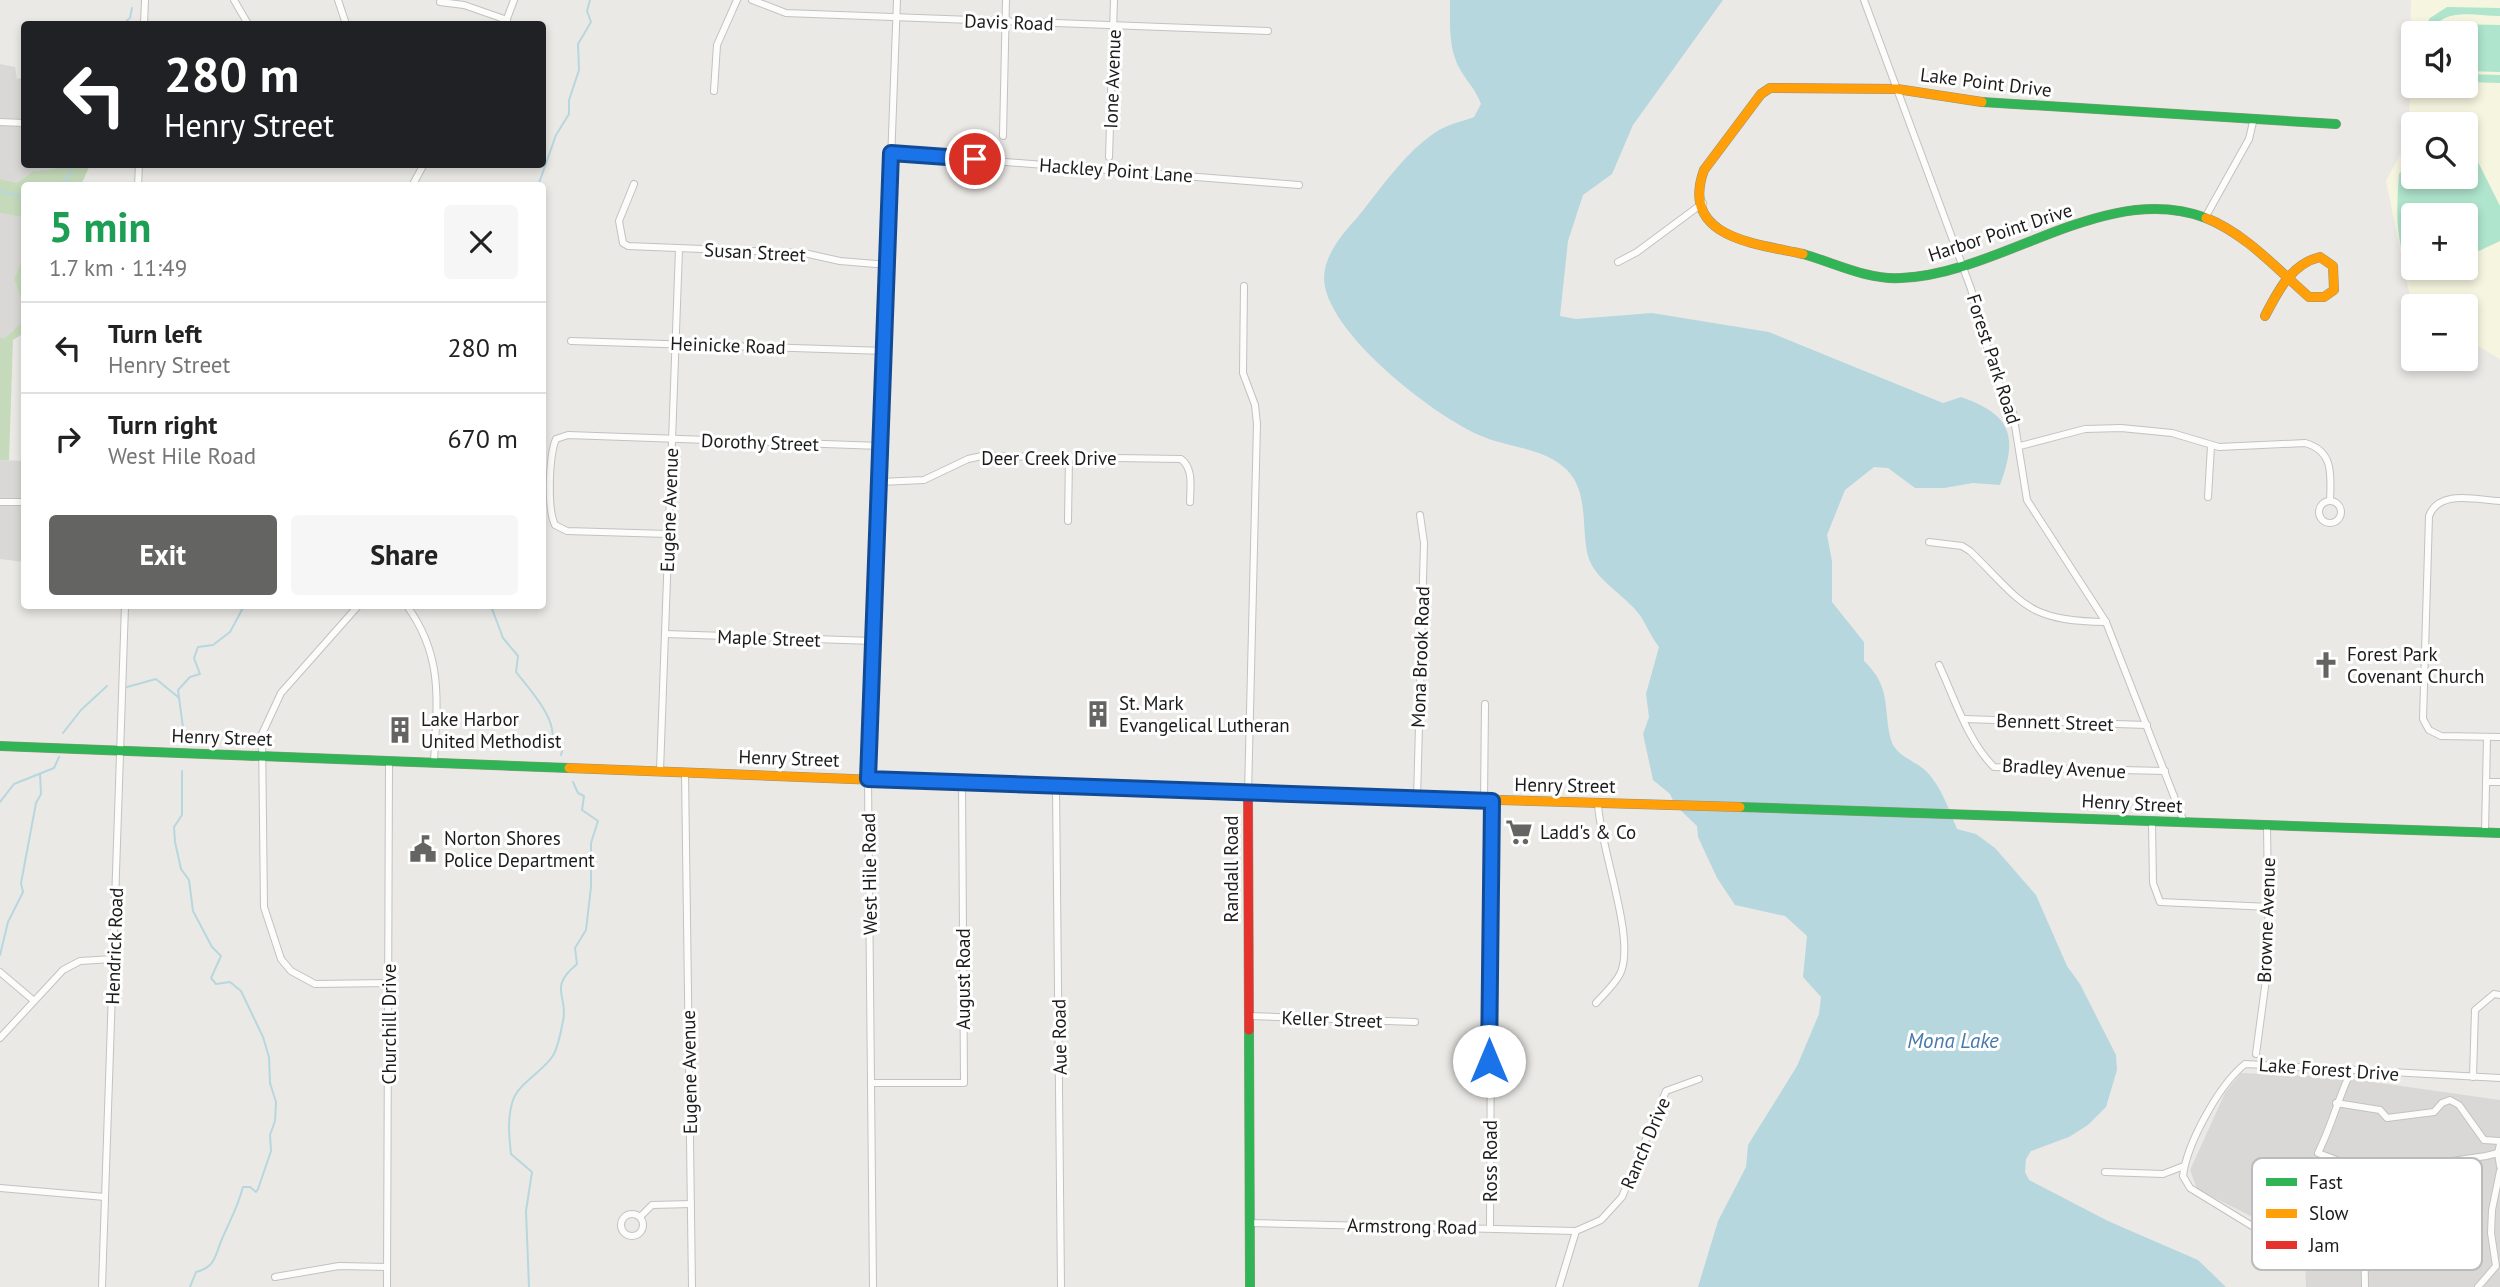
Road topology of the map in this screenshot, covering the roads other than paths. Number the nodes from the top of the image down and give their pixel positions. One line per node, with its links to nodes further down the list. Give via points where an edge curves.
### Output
1 (145, 0): 13 (street)
2 (234, 0): 14 (street)
3 (338, 0): 15 (street)
4 (514, 0): 17 (street)
5 (737, 0): 22 (street, via 717,45)
6 (752, 0): 12 (street, Davis Road, via 778,13)
7 (897, 0): 12 (street, West Hile Road)
8 (1006, 0): 18 (street)
9 (1114, 0): 19 (street, Ione Avenue)
10 (1864, 0): 21 (street, Forest Park Road)
11 (440, 2): 16 (street, via 464,5)
12 (897, 19): 18 (street, Davis Road); 28 (street, West Hile Road)
13 (144, 21)
14 (246, 21)
15 (345, 21)
16 (504, 21)
17 (506, 21)
18 (1005, 22): 19 (street, Davis Road); 27 (street)
19 (1114, 26): 20 (street, Davis Road); 29 (street, Ione Avenue)
20 (1268, 31)
21 (1897, 89): 23 (street, Lake Point Drive, via 2008,106); 32 (street, Lake Point Drive, via 1770,88 1704,170); 37 (street, Forest Park Road)
22 (714, 92)
23 (2254, 117): 26 (street, Lake Point Drive); 33 (street, via 2249,139)
24 (0, 122): 25 (street)
25 (21, 123)
26 (2336, 124)
27 (1003, 136)
28 (891, 153): 31 (street, Hackley Point Lane); 36 (street, West Hile Road)
29 (1109, 158)
30 (634, 184): 34 (street, Susan Street, via 619,221 622,243)
31 (1299, 185)
32 (1703, 203): 35 (street); 37 (street, Harbor Point Drive, via 1710,222 1732,239 1816,258 1878,279 1912,278)
33 (2206, 216): 37 (street, Harbor Point Drive, via 2143,208 2035,237); 38 (street)
34 (679, 249): 36 (street, Susan Street, via 804,253); 42 (street, Eugene Avenue)
35 (1618, 262)
36 (888, 265): 43 (street, West Hile Road)
37 (1963, 266): 46 (street, Forest Park Road)
38 (2289, 278): 38 (street, via 2309,297 2324,297 2334,290 2337,273 2327,260 2311,258); 40 (street)
39 (1244, 286): 85 (street, Randall Road, via 1242,373 1257,424)
40 (2265, 316)
41 (571, 341): 42 (street, Heinicke Road)
42 (675, 344): 43 (street, Heinicke Road); 44 (street, Eugene Avenue)
43 (886, 351): 45 (street, West Hile Road)
44 (671, 439): 45 (street, Dorothy Street); 58 (street, Eugene Avenue); 58 (street, Dorothy Street, via 568,435 556,439 551,462 555,525 567,531)
45 (881, 446): 49 (street, West Hile Road)
46 (2020, 446): 47 (street, via 2085,429 2121,428 2172,433); 63 (street, Forest Park Road, via 2027,500)
47 (2211, 446): 50 (street); 51 (street, via 2292,443 2317,447 2330,466)
48 (1069, 457): 49 (street, Deer Creek Drive, via 982,456 924,480); 55 (street, Deer Creek Drive, via 1181,459 1190,472); 57 (street)
49 (880, 482): 65 (street, West Hile Road)
50 (2208, 497)
51 (2330, 501)
52 (2500, 501): 71 (street, via 2442,499 2433,505 2429,516 2423,719 2429,730 2441,736)
53 (0, 502): 54 (street)
54 (21, 502)
55 (1190, 502)
56 (1420, 515): 86 (street, Mona Brook Road, via 1424,543)
57 (1068, 522)
58 (668, 534): 64 (street, Eugene Avenue)
59 (1928, 542): 63 (street, via 1970,551 2017,600 2041,615 2070,622)
60 (125, 609): 73 (street, Hendrick Road)
61 (355, 609): 74 (street, via 281,692 266,721)
62 (409, 609): 76 (street, via 425,634 437,674)
63 (2106, 622): 69 (street, Forest Park Road)
64 (665, 634): 65 (street, Maple Street); 77 (street, Eugene Avenue)
65 (873, 641): 80 (street, West Hile Road)
66 (1939, 665): 68 (street, Bradley Avenue)
67 (1485, 704): 87 (street, Ross Road)
68 (1964, 719): 69 (street, Bennett Street); 78 (street, Bradley Avenue, via 1994,767)
69 (2147, 725): 78 (street, Forest Park Road)
70 (2500, 737): 71 (street)
71 (2487, 738): 81 (street)
72 (0, 747): 73 (street, Henry Street)
73 (120, 751): 74 (street, Henry Street); 95 (street, Hendrick Road)
74 (262, 756): 75 (street, Henry Street); 97 (street, via 264,907 281,959 291,971 315,984)
75 (389, 761): 76 (street, Henry Street); 97 (street, Churchill Drive)
76 (434, 762): 77 (street, Henry Street)
77 (660, 771): 79 (street, Henry Street)
78 (2165, 771): 90 (street, Forest Park Road)
79 (685, 772): 80 (street, Henry Street); 121 (street, Eugene Avenue)
80 (868, 779): 83 (street, Henry Street); 109 (street, West Hile Road)
81 (2486, 782): 82 (street); 92 (street)
82 (2500, 782)
83 (962, 783): 84 (street, Henry Street); 109 (street, August Road, via 964,1083)
84 (1056, 788): 85 (street, Henry Street); 133 (street, Aue Road)
85 (1248, 794): 86 (street, Henry Street); 101 (street, Randall Road)
86 (1417, 799): 87 (street, Henry Street)
87 (1488, 801): 88 (street, Henry Street); 125 (street, Ross Road)
88 (1598, 803): 89 (street, Henry Street); 100 (street, via 1600,833 1619,906 1624,957 1620,975)
89 (2152, 822): 90 (street, Henry Street); 94 (street, via 2152,883 2160,902)
90 (2184, 823): 91 (street, Henry Street)
91 (2267, 827): 92 (street, Henry Street); 94 (street, Browne Avenue)
92 (2485, 832): 93 (street, Henry Street)
93 (2500, 833)
94 (2270, 907): 104 (street, Browne Avenue, via 2269,957)
95 (113, 959): 99 (street, via 79,961); 120 (street, Hendrick Road)
96 (0, 972): 99 (street)
97 (389, 983): 127 (street, Churchill Drive)
98 (2500, 995): 106 (street, via 2494,994 2475,1010)
99 (33, 1000): 103 (street)
100 (1596, 1003)
101 (1249, 1016): 102 (street, Keller Street); 123 (street, Randall Road)
102 (1415, 1022)
103 (0, 1038)
104 (2256, 1054)
105 (2353, 1069): 106 (street, Lake Forest Drive); 110 (street); 115 (street, Lake Forest Drive, via 2245,1064 2215,1101)
106 (2473, 1077): 107 (street, Lake Forest Drive)
107 (2500, 1078)
108 (1699, 1079): 126 (street, Ranch Drive, via 1666,1091 1622,1197 1601,1220)
109 (871, 1083): 132 (street, West Hile Road)
110 (2336, 1103): 111 (street, via 2380,1110 2387,1118 2434,1112 2450,1100 2459,1105 2484,1140); 113 (street, via 2336,1115 2318,1153)
111 (2500, 1143): 112 (street)
112 (2498, 1153): 114 (street); 116 (street)
113 (2331, 1158)
114 (2466, 1158)
115 (2184, 1166): 118 (street, via 2163,1174); 124 (street, Lake Forest Drive, via 2183,1176 2190,1188)
116 (2500, 1166)
117 (2500, 1171): 136 (street, via 2491,1221 2496,1266)
118 (2105, 1172)
119 (0, 1188): 120 (street)
120 (105, 1197): 129 (street, Hendrick Road)
121 (691, 1204): 122 (street, via 652,1205); 131 (street, Eugene Avenue)
122 (640, 1217)
123 (1249, 1223): 125 (street, Armstrong Road); 134 (street, Randall Road)
124 (2252, 1226)
125 (1490, 1228): 126 (street, Armstrong Road)
126 (1576, 1231): 135 (street)
127 (387, 1267): 128 (street, via 339,1266); 130 (street, Churchill Drive)
128 (275, 1277)
129 (102, 1287)
130 (387, 1287)
131 (692, 1287)
132 (873, 1287)
133 (1061, 1287)
134 (1250, 1287)
135 (1559, 1287)
136 (2478, 1287)

